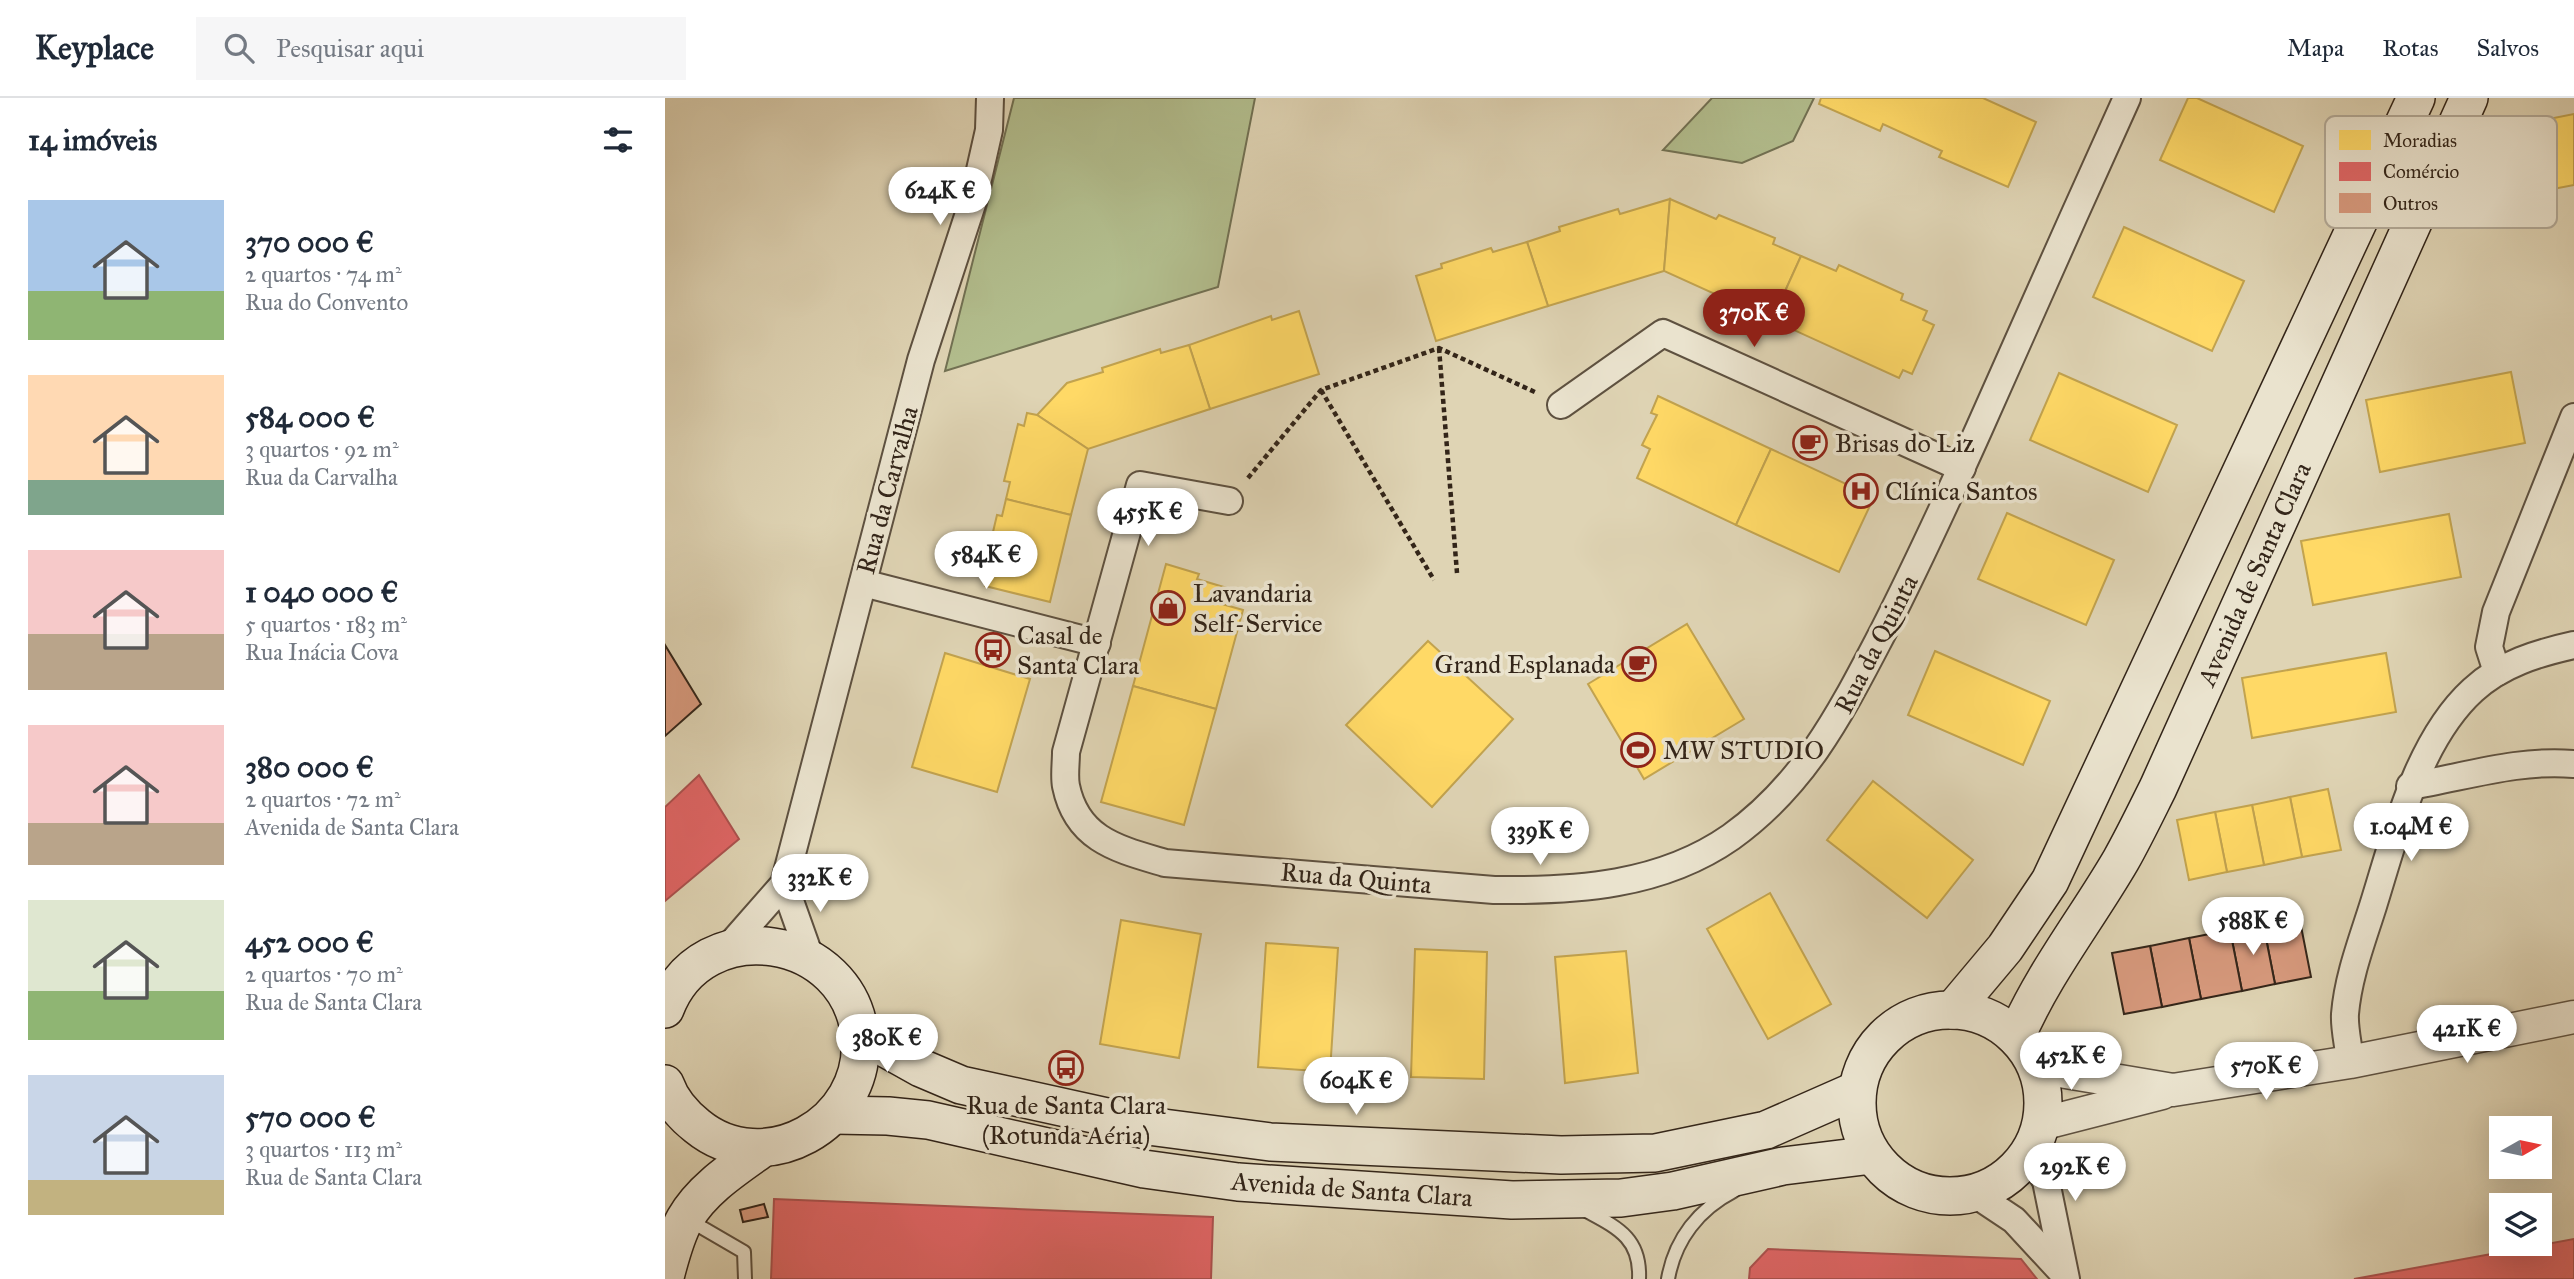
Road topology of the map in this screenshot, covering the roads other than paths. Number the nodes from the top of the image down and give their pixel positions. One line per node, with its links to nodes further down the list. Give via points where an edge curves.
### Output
1 (990, 98): 13 (street, Rua da Carvalha, via 989,130 974,201 921,360)
2 (2127, 98): 11 (street, Rua da Quinta)
3 (2416, 98): 5 (main road, Avenida de Santa Clara)
4 (2469, 98): 6 (main road, Avenida de Santa Clara)
5 (2408, 116)
6 (2461, 116)
7 (2355, 228): 24 (main road, Avenida de Santa Clara, via 2050,881 2005,948)
8 (2410, 228): 27 (main road, Avenida de Santa Clara, via 2158,788 2121,860 2027,1011)
9 (1561, 405): 11 (street, via 1663,333)
10 (2574, 417): 16 (street, via 2496,612 2489,647)
11 (1962, 468): 14 (street, Rua da Quinta, via 1837,720 1808,762 1770,805 1730,838 1685,862 1597,887 1494,890 1165,863 1095,837 1076,815 1066,785 1066,752)
12 (1229, 500): 14 (street, Rua da Quinta, via 1140,485)
13 (863, 583): 14 (street); 19 (street, Rua da Carvalha)
14 (1097, 643)
15 (2574, 645): 16 (street)
16 (2497, 672): 18 (street, via 2472,690 2447,720)
17 (2574, 764): 18 (street, via 2521,764)
18 (2410, 786): 28 (street, via 2351,976 2345,1016)
19 (784, 884): 20 (street, Rua da Carvalha); 22 (street)
20 (714, 956): 21 (main road); 22 (main road, via 760,944 793,950); 23 (main road, via 683,978)
21 (665, 958)
22 (811, 960): 26 (main road, via 839,984)
23 (665, 1009)
24 (1953, 1010): 27 (main road, via 1976,1013 1997,1023); 29 (main road, via 1926,1013 1901,1024 1880,1041 1865,1063)
25 (2574, 1017): 28 (street)
26 (858, 1028): 29 (main road, Avenida de Santa Clara, via 921,1068 961,1085 1148,1126 1270,1142 1562,1155 1654,1153 1766,1130); 32 (main road, via 859,1066 850,1093)
27 (2026, 1052): 30 (street); 33 (main road, via 2043,1095)
28 (2350, 1062): 30 (street)
29 (1857, 1090): 35 (main road, via 1862,1135)
30 (2173, 1090): 33 (street)
31 (666, 1092): 34 (main road, via 707,1134 734,1145)
32 (834, 1115): 34 (main road, via 813,1133); 38 (main road, Avenida de Santa Clara, via 928,1120 1144,1169 1238,1182)
33 (2035, 1139): 37 (main road, via 2014,1171); 41 (street)
34 (763, 1149): 39 (main road, via 706,1192)
35 (1872, 1155): 36 (main road, Avenida de Santa Clara); 37 (main road, via 1892,1177 1917,1191 1946,1197)
36 (1783, 1166): 38 (main road, Avenida de Santa Clara, via 1673,1191); 44 (lane, via 1728,1194 1690,1224)
37 (1975, 1194): 41 (street, via 2014,1220)
38 (1568, 1201): 43 (lane, via 1627,1237 1636,1250)
39 (685, 1218): 40 (main road); 42 (lane, via 744,1252)
40 (665, 1277)
41 (2066, 1277)
42 (745, 1279)
43 (1639, 1279)
44 (1668, 1279)

